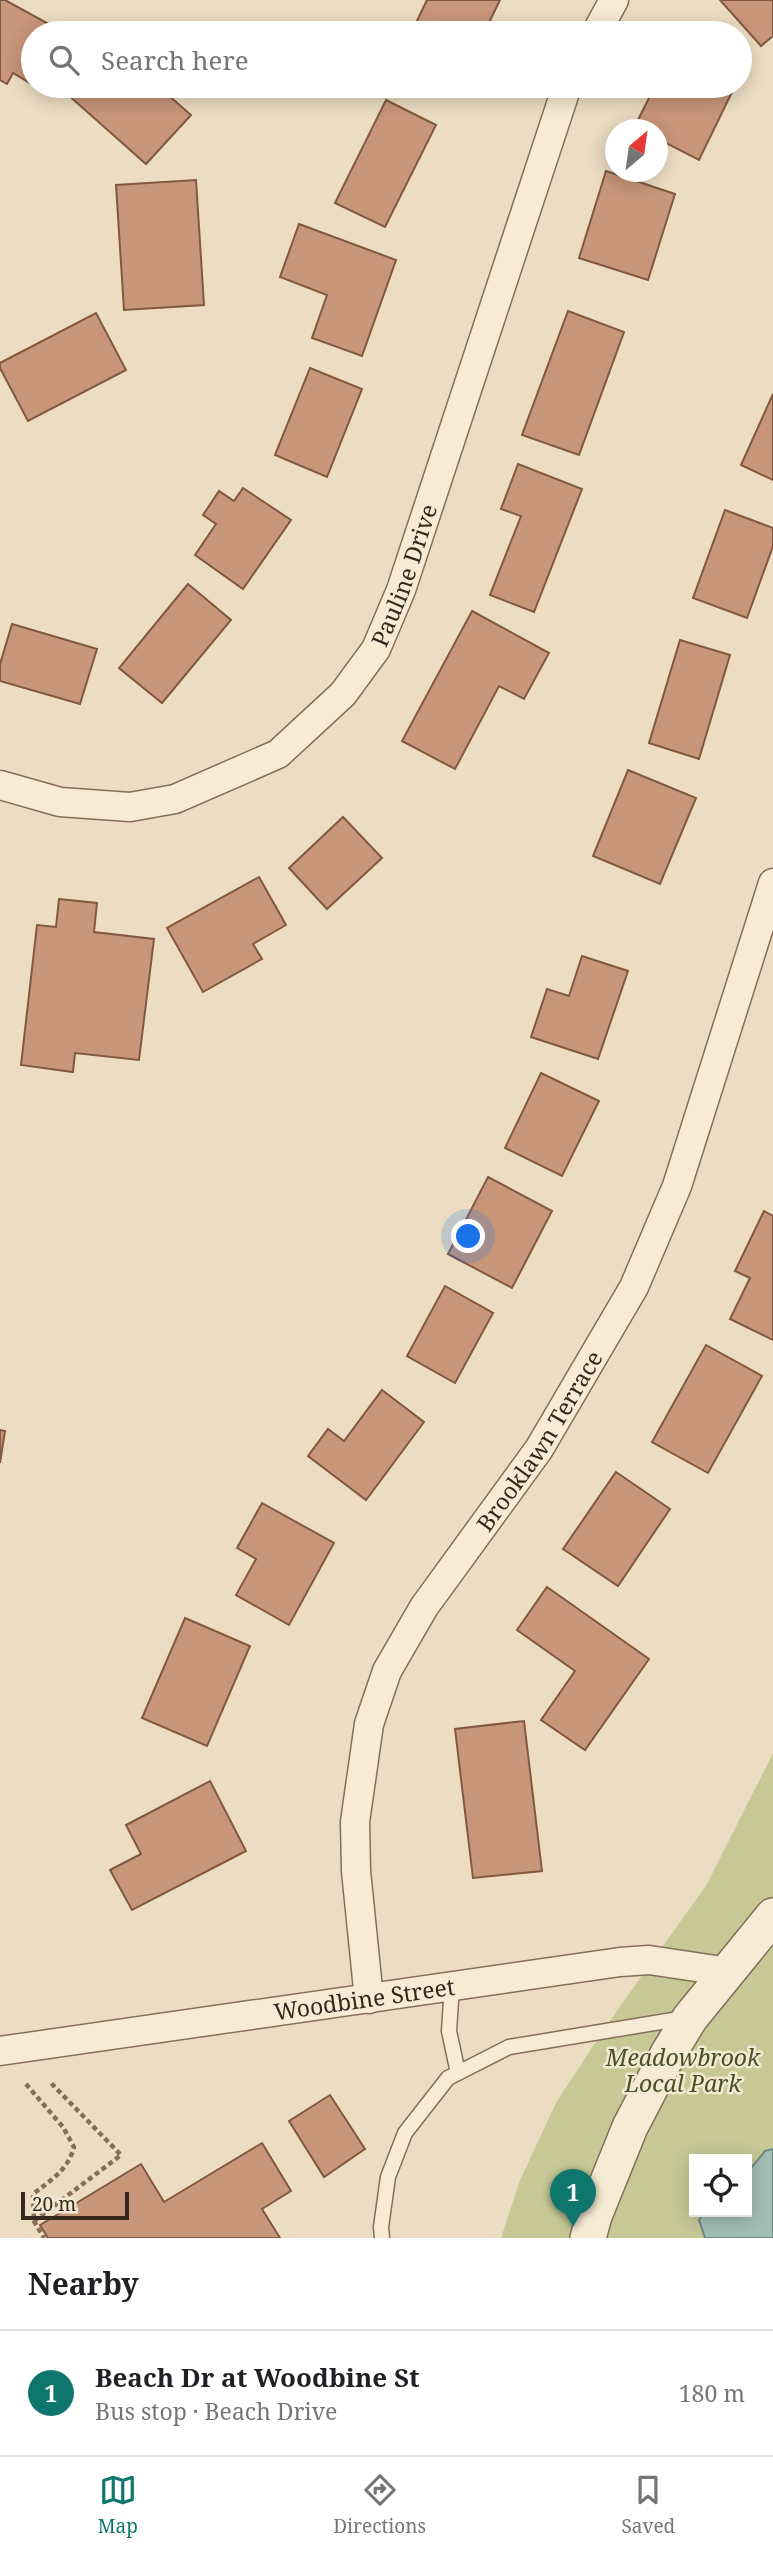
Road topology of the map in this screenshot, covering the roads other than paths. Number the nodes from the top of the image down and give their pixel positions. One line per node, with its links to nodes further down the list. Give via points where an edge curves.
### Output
1 (614, 0): 2 (street)
2 (603, 21)
3 (563, 98): 4 (street, Pauline Drive, via 401,590 376,649 344,694 278,754 175,799 130,807 60,802)
4 (0, 785)
5 (773, 883): 9 (street, Brooklawn Terrace, via 677,1186 634,1287 540,1449 424,1607 387,1671 369,1724 355,1822)
6 (773, 1916): 7 (street)
7 (729, 1972): 8 (street, Woodbine Street, via 649,1960); 10 (street)
8 (452, 1986): 9 (street, Woodbine Street); 12 (lane, via 449,2031)
9 (369, 1999): 11 (street, Woodbine Street)
10 (690, 2018): 12 (lane, via 509,2047); 14 (street, via 630,2127)
11 (0, 2051)
12 (458, 2073): 13 (lane, via 448,2078 405,2133 388,2177)
13 (383, 2238)
14 (588, 2238)

